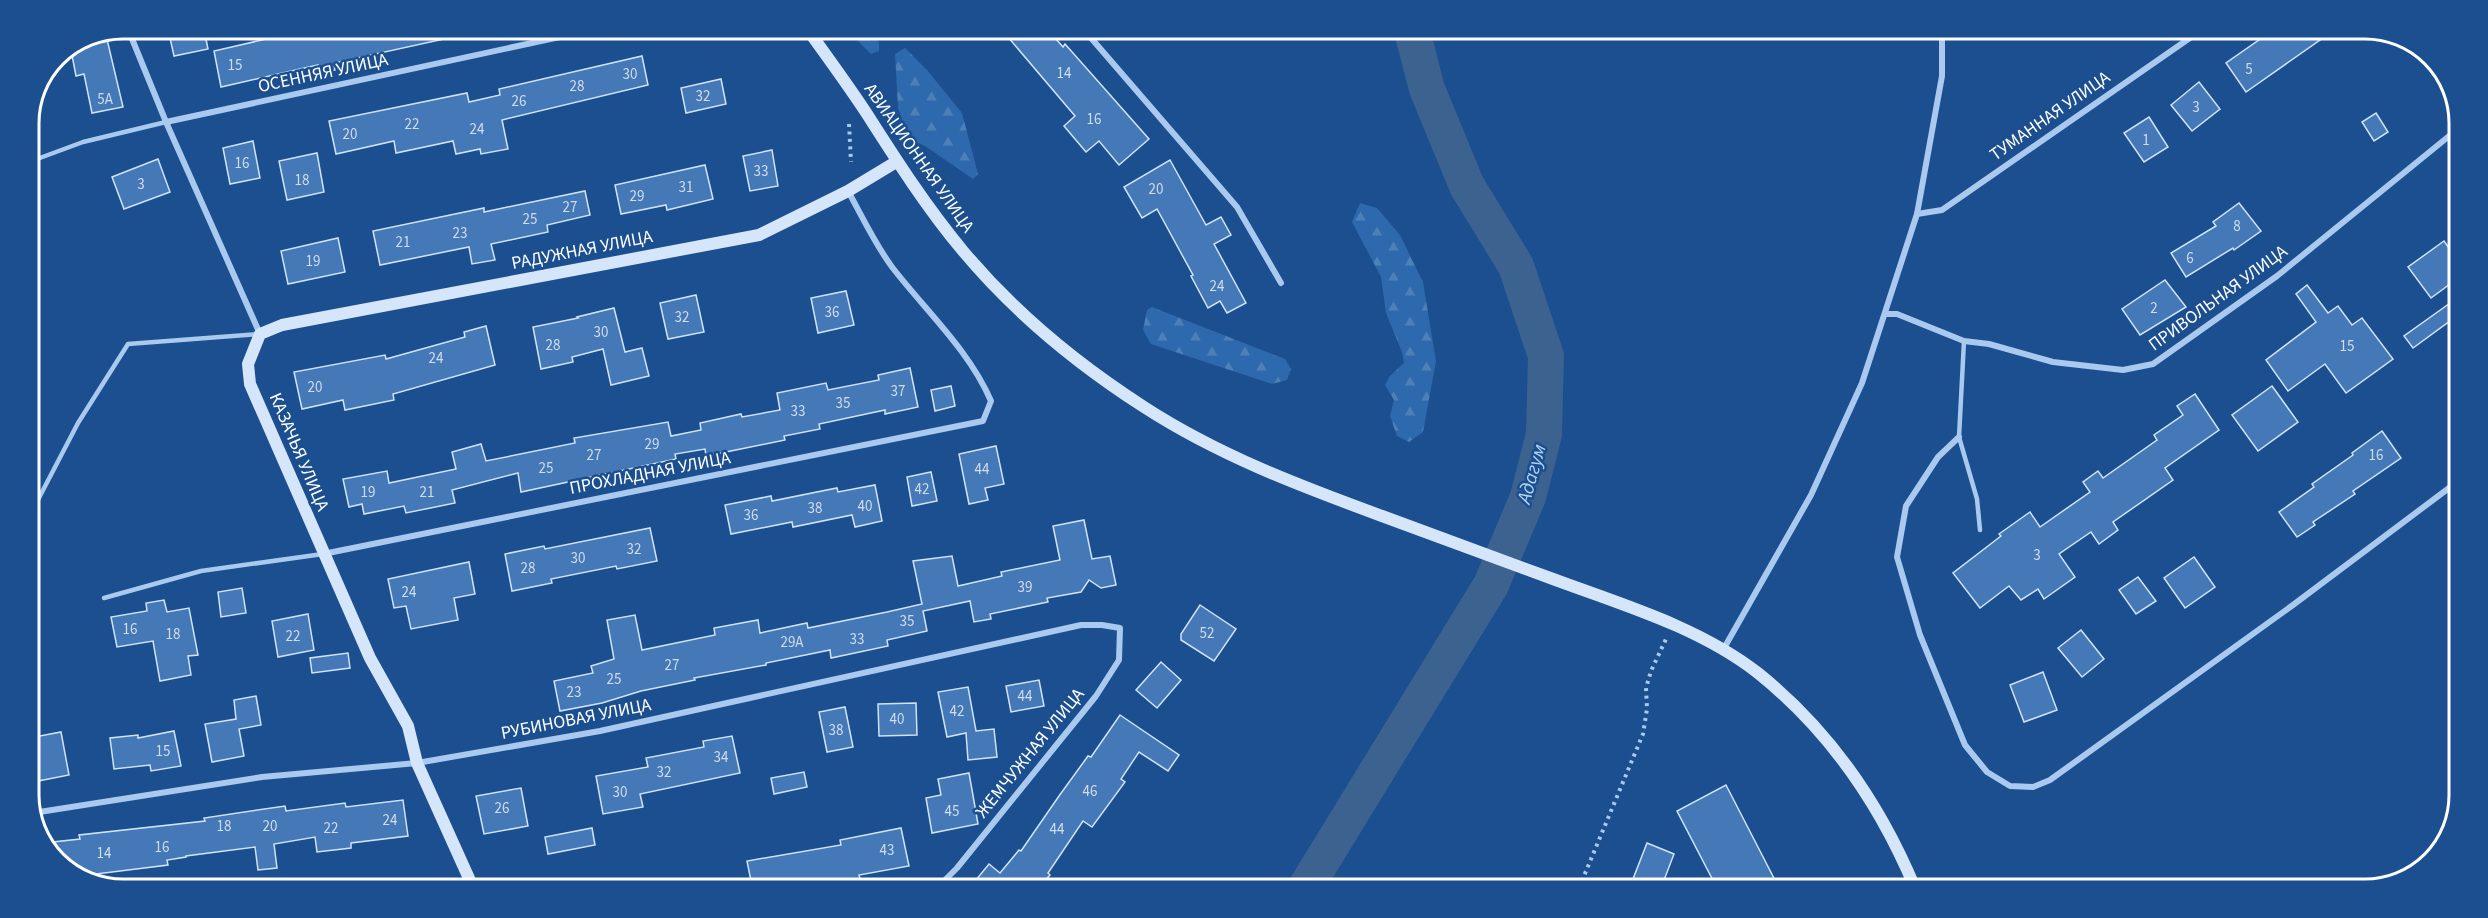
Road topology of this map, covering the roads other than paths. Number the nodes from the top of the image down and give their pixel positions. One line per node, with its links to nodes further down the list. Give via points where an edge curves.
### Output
1 (132, 39): 7 (street)
2 (550, 39): 7 (street, ОСЕННЯЯ УЛИЦА)
3 (814, 39): 10 (main road, АВИАЦИОННАЯ УЛИЦА)
4 (1092, 39): 13 (street, via 1237,207)
5 (1942, 39): 12 (street, via 1942,76)
6 (2188, 39): 12 (street, ТУМАННАЯ УЛИЦА, via 1942,210)
7 (166, 122): 9 (lane, via 83,142); 15 (street)
8 (2449, 136): 16 (street, ПРИВОЛЬНАЯ УЛИЦА, via 2277,276 2153,364 2122,370 2053,362)
9 (39, 158)
10 (896, 162): 11 (main road, РАДУЖНАЯ УЛИЦА); 24 (main road, АВИАЦИОННАЯ УЛИЦА, via 963,251 1015,306 1081,364 1206,444 1345,503 1665,620)
11 (848, 191): 15 (main road, РАДУЖНАЯ УЛИЦА, via 759,235 282,325); 21 (street, ПРОХЛАДНАЯ УЛИЦА, via 891,265 982,380 991,401 983,421)
12 (1917, 214): 14 (street)
13 (1281, 283)
14 (1885, 314): 16 (street, ПРИВОЛЬНАЯ УЛИЦА, via 1897,314); 24 (street, via 1862,383 1827,464)
15 (260, 334): 19 (lane, via 128,344 78,423); 21 (main road, КАЗАЧЬЯ УЛИЦА, via 248,364 250,384)
16 (1964, 341): 17 (lane)
17 (1959, 437): 18 (street, via 1938,457 1906,506 1897,557 1920,634 1965,745 1987,772 2010,786 2033,787 2050,780); 20 (lane, via 1977,499)
18 (2449, 488)
19 (39, 498)
20 (1980, 530)
21 (323, 554): 22 (lane, via 201,571); 25 (main road, КАЗАЧЬЯ УЛИЦА, via 370,658 408,726)
22 (104, 598)
23 (1120, 628): 25 (street, РУБИНОВАЯ УЛИЦА, via 1081,626 600,731); 28 (street, ЖЕМЧУЖНАЯ УЛИЦА, via 1119,660 1096,696)
24 (1723, 651): 29 (main road, АВИАЦИОННАЯ УЛИЦА, via 1755,671 1798,708 1832,746 1870,797)
25 (417, 763): 26 (street, РУБИНОВАЯ УЛИЦА, via 262,777); 27 (main road, КАЗАЧЬЯ УЛИЦА)
26 (41, 812)
27 (469, 879)
28 (946, 879)
29 (1911, 879)

